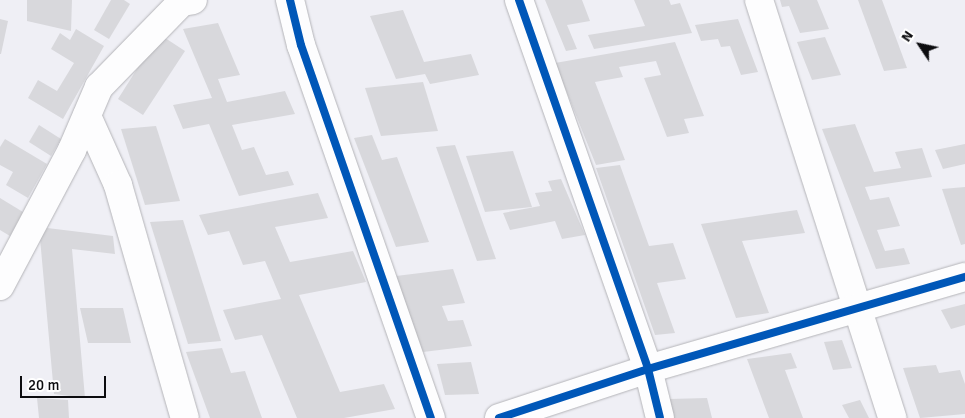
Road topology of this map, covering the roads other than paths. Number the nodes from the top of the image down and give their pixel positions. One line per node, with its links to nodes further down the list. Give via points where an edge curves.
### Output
1 (290, 0): 11 (street, via 301,45)
2 (519, 0): 9 (street)
3 (759, 0): 8 (street, via 804,132)
4 (186, 1): 5 (street, via 99,87)
5 (87, 116): 7 (street); 10 (street, via 118,186)
6 (965, 277): 8 (street)
7 (0, 286)
8 (856, 310): 9 (street); 14 (street)
9 (648, 368): 12 (street); 13 (street)
10 (185, 418)
11 (431, 418)
12 (499, 418)
13 (660, 418)
14 (892, 418)

